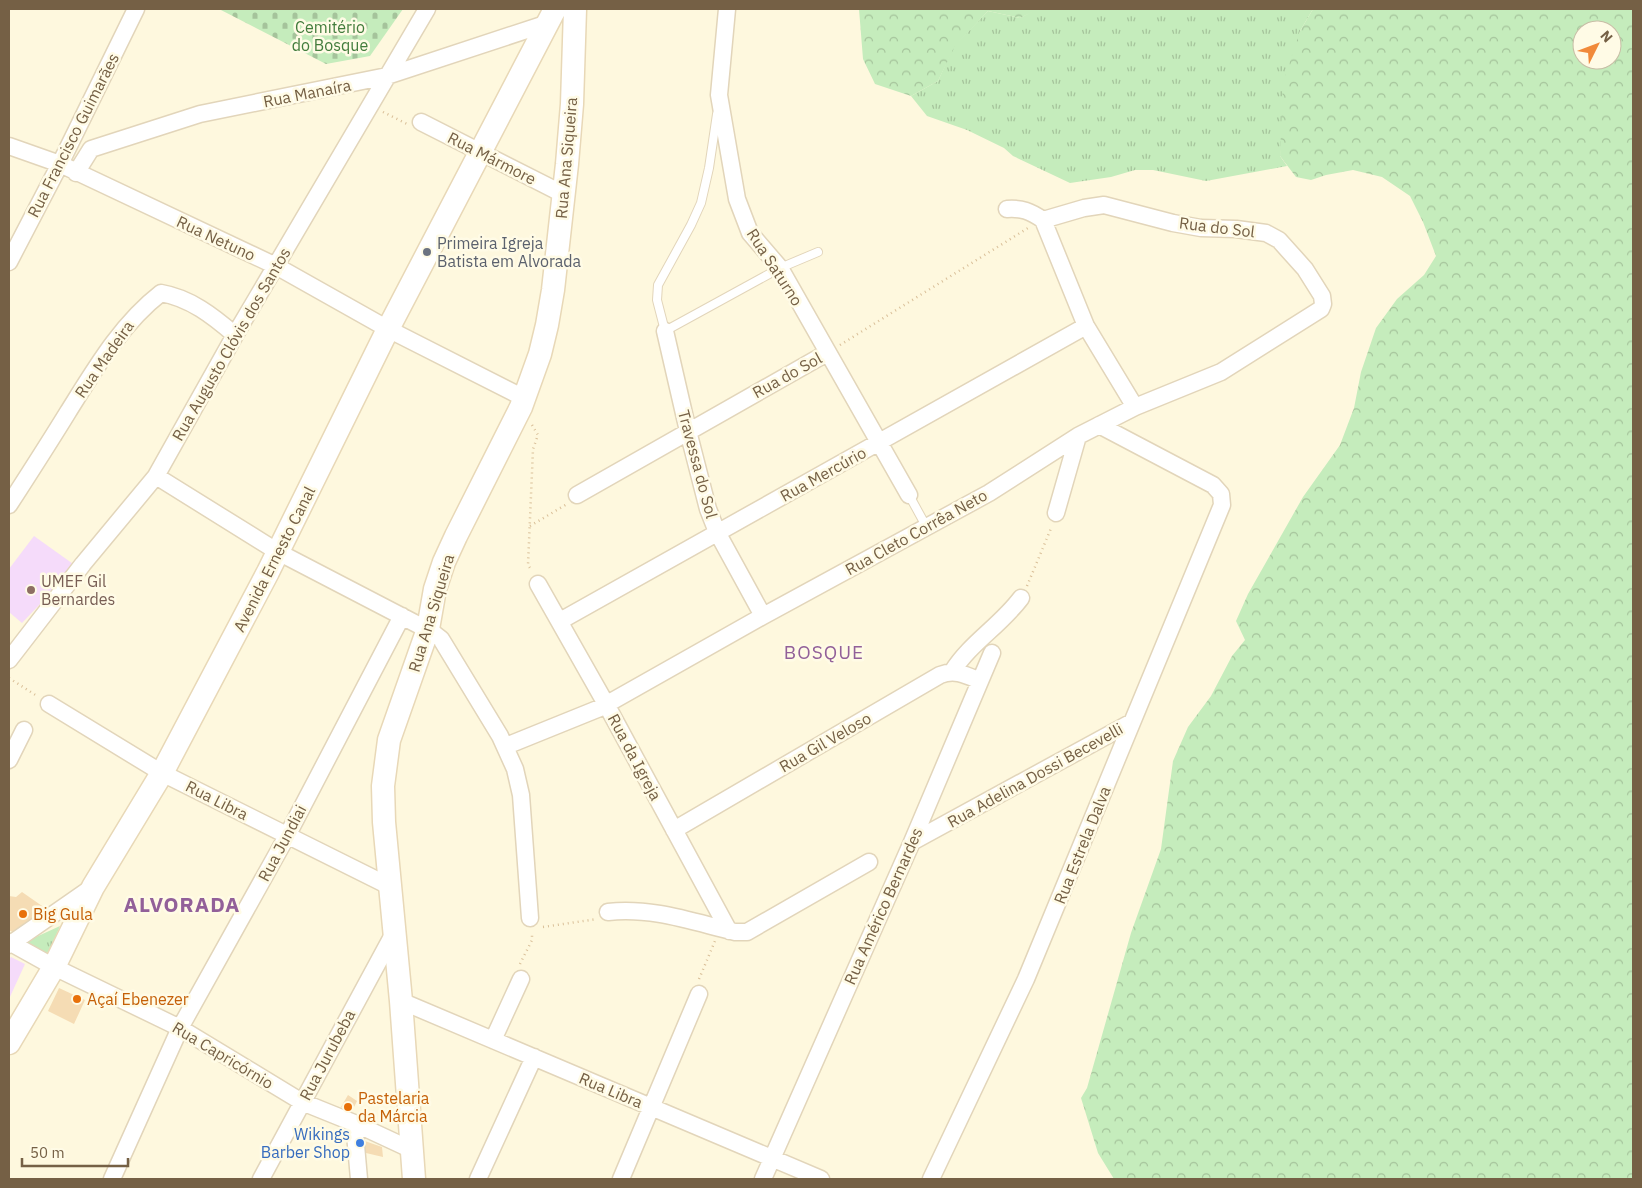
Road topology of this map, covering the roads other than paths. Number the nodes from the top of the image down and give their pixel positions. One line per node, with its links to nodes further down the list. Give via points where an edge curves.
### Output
1 (136, 9): 11 (street, Rua Francisco Guimarães)
2 (427, 9): 6 (street, Rua Augusto Clóvis dos Santos)
3 (574, 9): 5 (street, Avenida Ernesto Canal)
4 (727, 9): 7 (street, Rua Saturno)
5 (558, 30): 6 (street, Rua Manaíra); 10 (street, Avenida Ernesto Canal, via 525,67); 13 (street, Rua Ana Siqueira, via 573,63)
6 (387, 76): 12 (street, Rua Manaíra, via 200,114 91,149); 18 (street, Rua Augusto Clóvis dos Santos)
7 (719, 95): 19 (street, Rua Saturno, via 737,199 750,233); 23 (lane, Travessa do Sol, via 709,168 700,203 658,285 657,300)
8 (414, 123): 10 (street, Rua Mármore)
9 (9, 146): 11 (street, Rua Netuno)
10 (481, 152): 13 (street, Rua Mármore); 22 (street, Avenida Ernesto Canal)
11 (60, 164): 12 (street, Rua Netuno); 17 (street, Rua Francisco Guimarães)
12 (76, 173): 18 (street, Rua Netuno)
13 (563, 194): 26 (street, Rua Ana Siqueira, via 547,325)
14 (1007, 209): 15 (street, via 1030,211)
15 (1042, 220): 20 (street, Rua do Sol, via 1104,204 1173,223 1266,233 1279,240 1305,269 1322,296 1324,304); 21 (street)
16 (818, 252): 19 (lane)
17 (9, 262)
18 (276, 266): 22 (street, Rua Netuno); 24 (street, Rua Augusto Clóvis dos Santos)
19 (780, 268): 23 (lane); 25 (street, Rua Saturno)
20 (1321, 309): 27 (street, Rua Cleto Corrêa Neto, via 1221,372)
21 (1086, 326): 27 (street); 31 (street, Rua Mercúrio)
22 (388, 329): 26 (street, Rua Netuno); 39 (street, Avenida Ernesto Canal)
23 (665, 331): 29 (street, Travessa do Sol)
24 (235, 335): 32 (street, Rua Augusto Clóvis dos Santos); 35 (street, Rua Madeira, via 212,316 174,295 161,292 144,306 118,338)
25 (827, 353): 29 (street, Rua do Sol); 31 (street, Rua Saturno)
26 (524, 398): 45 (street, Rua Ana Siqueira, via 450,549 435,589)
27 (1135, 407): 28 (street, Rua Cleto Corrêa Neto)
28 (1100, 425): 30 (street, Rua Cleto Corrêa Neto); 52 (street, Rua Estrela Dalva, via 1213,485 1221,494 1222,505)
29 (688, 431): 33 (street, Rua do Sol); 38 (street, Travessa do Sol, via 708,509)
30 (1078, 436): 36 (street); 37 (street, Rua Cleto Corrêa Neto, via 989,493)
31 (880, 443): 34 (street, Rua Saturno); 38 (street, Rua Mercúrio)
32 (156, 476): 39 (street); 47 (street, Rua Augusto Clóvis dos Santos)
33 (576, 495)
34 (909, 495): 37 (lane, Rua Saturno)
35 (9, 505)
36 (1056, 513)
37 (926, 526): 43 (street, Rua Cleto Corrêa Neto)
38 (718, 532): 43 (street, Travessa do Sol); 44 (street, Rua Mercúrio)
39 (278, 552): 42 (street); 56 (street, Avenida Ernesto Canal)
40 (538, 584): 44 (street, Rua da Igreja)
41 (1021, 598): 48 (street, via 963,656)
42 (402, 616): 45 (street); 58 (street, Rua Jundiai)
43 (763, 616): 51 (street, Rua Cleto Corrêa Neto)
44 (560, 621): 51 (street, Rua da Igreja)
45 (428, 629): 54 (street, via 446,645); 62 (street, Rua Ana Siqueira, via 389,740 383,786)
46 (992, 653): 49 (street, Rua Américo Bernardes)
47 (9, 660)
48 (952, 672): 49 (street); 57 (street, Rua Gil Veloso, via 934,678)
49 (980, 681): 59 (street, Rua Américo Bernardes)
50 (49, 704): 56 (street, Rua Libra)
51 (606, 704): 54 (street, Rua Cleto Corrêa Neto); 57 (street, Rua da Igreja)
52 (1132, 722): 59 (street, Rua Adelina Dossi Becevelli); 89 (street, Rua Estrela Dalva, via 1026,979)
53 (24, 730): 55 (street)
54 (506, 746): 64 (street, via 521,795)
55 (9, 760)
56 (162, 773): 58 (street, Rua Libra); 61 (street, Avenida Ernesto Canal)
57 (674, 830): 66 (street, Rua da Igreja)
58 (286, 836): 62 (street, Rua Libra); 72 (street, Rua Jundiai)
59 (912, 842): 80 (street, Rua Américo Bernardes)
60 (869, 862): 66 (street, via 752,931)
61 (93, 887): 67 (street); 68 (street, Avenida Ernesto Canal)
62 (391, 887): 65 (street, Rua Ana Siqueira)
63 (608, 912): 66 (street, via 656,913)
64 (534, 924)
65 (395, 931): 71 (street, Rua Ana Siqueira); 76 (street, Rua Jurubeba)
66 (729, 931)
67 (10, 943): 68 (street, Rua Capricórnio)
68 (54, 967): 72 (street, Rua Capricórnio); 74 (street, Avenida Ernesto Canal)
69 (520, 973): 73 (street)
70 (699, 994): 77 (street)
71 (401, 1001): 73 (street, Rua Libra); 79 (street, Rua Ana Siqueira)
72 (180, 1028): 76 (street, Rua Capricórnio); 81 (street, Rua Jundiai)
73 (493, 1040): 75 (street, Rua Libra)
74 (9, 1043)
75 (534, 1057): 77 (street, Rua Libra); 85 (street)
76 (302, 1102): 78 (street, Rua Capricórnio); 82 (street, Rua Jurubeba)
77 (652, 1107): 80 (street, Rua Libra); 86 (street)
78 (354, 1123): 79 (street, Rua Capricórnio); 83 (street)
79 (412, 1150): 84 (street, Rua Ana Siqueira)
80 (772, 1158): 87 (street, Rua Américo Bernardes); 88 (street, Rua Libra)
81 (112, 1179)
82 (261, 1179)
83 (358, 1179)
84 (414, 1179)
85 (478, 1179)
86 (621, 1179)
87 (763, 1179)
88 (821, 1179)
89 (931, 1179)

